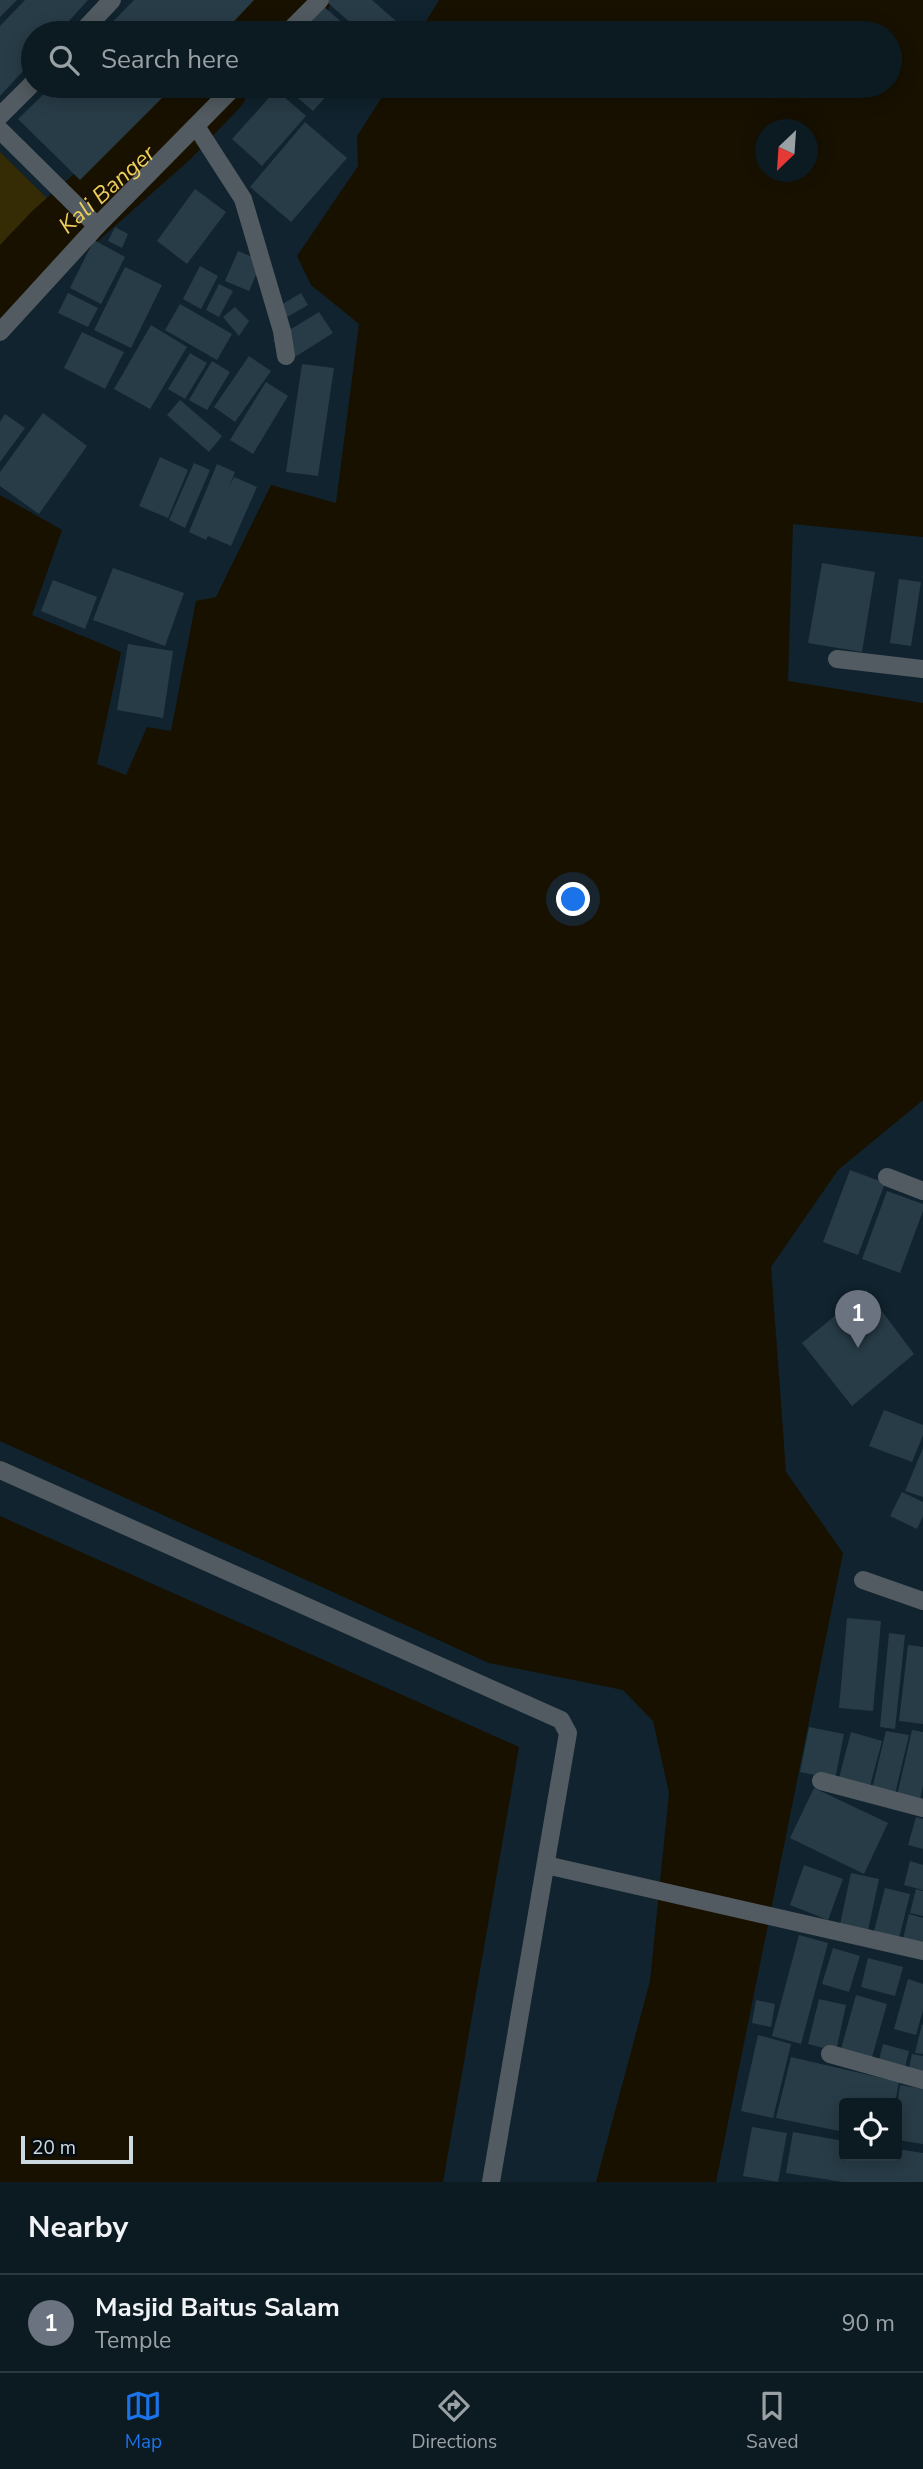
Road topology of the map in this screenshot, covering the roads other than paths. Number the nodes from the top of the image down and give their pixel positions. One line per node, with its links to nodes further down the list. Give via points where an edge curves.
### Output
1 (112, 0): 3 (street)
2 (320, 0): 4 (street)
3 (92, 21)
4 (299, 21)
5 (21, 95): 7 (street)
6 (223, 98): 8 (street)
7 (0, 116)
8 (196, 126): 10 (street); 12 (street, via 243,199)
9 (0, 130): 10 (street)
10 (97, 226): 11 (street)
11 (0, 332)
12 (286, 356)
13 (837, 659): 14 (street)
14 (923, 669)
15 (887, 1177): 16 (street)
16 (923, 1191)
17 (0, 1470): 22 (street, via 561,1720 568,1733)
18 (863, 1580): 19 (street)
19 (923, 1601)
20 (821, 1781): 21 (street)
21 (923, 1808)
22 (546, 1865): 23 (street); 26 (street)
23 (923, 1951)
24 (830, 2054): 25 (street)
25 (923, 2080)
26 (491, 2182)

